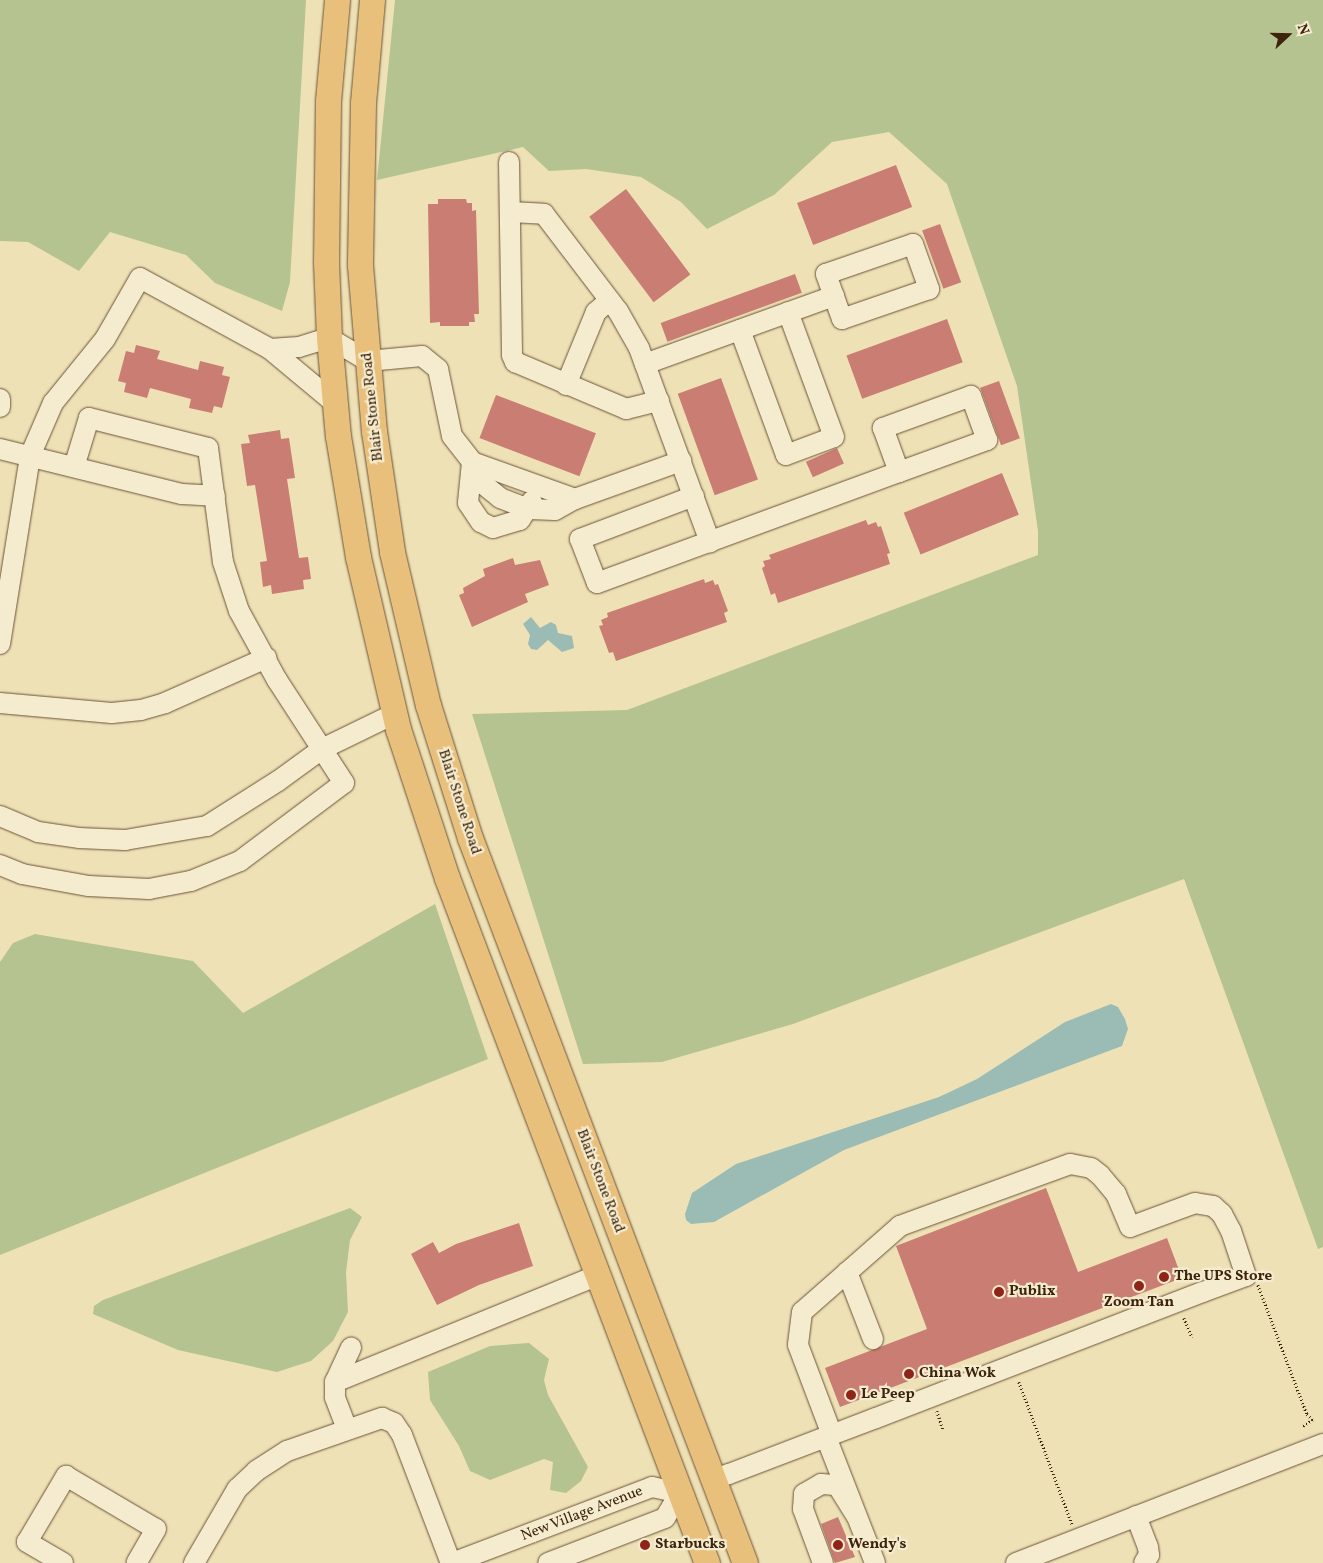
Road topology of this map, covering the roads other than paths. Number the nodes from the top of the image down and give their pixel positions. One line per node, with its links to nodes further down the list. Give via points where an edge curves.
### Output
1 (337, 0): 9 (main road, via 328,101 326,262)
2 (372, 0): 11 (main road, Blair Stone Road, via 363,102 360,265)
3 (509, 162): 4 (street)
4 (510, 212): 6 (street, via 544,214); 13 (street, via 512,355 523,368)
5 (834, 296): 5 (street, via 826,274 913,244 929,289 842,319); 7 (street)
6 (610, 300): 12 (street); 13 (street, via 596,312)
7 (788, 312): 8 (street); 8 (street, via 834,437 786,455)
8 (740, 330): 12 (street)
9 (329, 338): 10 (street, via 299,347); 11 (street); 16 (main road)
10 (270, 349): 16 (street); 19 (street, via 140,278 105,339 53,403)
11 (368, 360): 21 (street, via 409,355 429,360 442,379 452,436); 46 (main road, Blair Stone Road, via 374,431 392,552 428,706 470,838)
12 (645, 364): 15 (street)
13 (566, 385): 15 (street, via 626,409)
14 (0, 399): 17 (street)
15 (659, 401): 20 (street)
16 (336, 404): 33 (main road, via 358,556)
17 (0, 407)
18 (0, 449): 19 (street)
19 (30, 456): 22 (street); 30 (street)
20 (681, 461): 26 (street); 27 (street)
21 (472, 462): 24 (street); 28 (street, via 488,489 516,507); 28 (street, via 468,503 481,522 493,528 505,526 520,520)
22 (74, 467): 25 (street, via 182,494); 25 (street, via 89,418 208,448)
23 (899, 472): 23 (street, via 988,440 971,396 883,428); 29 (street)
24 (536, 487): 27 (street); 28 (street)
25 (214, 496): 31 (street, via 223,562 239,611)
26 (694, 496): 29 (street); 29 (street, via 580,539 597,583)
27 (575, 499): 28 (street, via 555,510)
28 (529, 509)
29 (710, 542)
30 (0, 644)
31 (266, 658): 32 (street, via 165,703 140,710 96,713); 34 (street)
32 (0, 703)
33 (394, 714): 34 (street); 38 (main road, via 447,878)
34 (322, 749): 35 (street, via 230,813 207,826 179,832 125,840 80,838 38,832); 36 (street, via 344,782 240,861 191,881 149,889 89,886 22,874)
35 (0, 816)
36 (0, 865)
37 (847, 1272): 39 (street); 43 (street, via 802,1312 799,1328 798,1345); 43 (street, via 900,1226 1070,1164 1092,1168 1100,1175 1116,1194 1130,1227 1195,1203 1213,1206 1222,1214 1231,1231 1246,1276)
38 (598, 1275): 41 (street); 47 (main road)
39 (873, 1339)
40 (350, 1347): 41 (street)
41 (334, 1382): 42 (street, via 335,1396)
42 (347, 1429): 55 (street, via 287,1451 256,1470 237,1488); 56 (street, via 382,1418 394,1423 402,1435)
43 (829, 1436): 45 (street); 46 (street)
44 (1323, 1444): 49 (street)
45 (837, 1465): 48 (street); 59 (street, via 803,1479 791,1500)
46 (713, 1480): 47 (main road); 58 (main road, Blair Stone Road)
47 (680, 1492): 50 (street, New Village Avenue, via 652,1487); 52 (street, via 665,1518); 57 (main road)
48 (856, 1516): 60 (street, via 837,1485 830,1482 804,1494 803,1509); 61 (street)
49 (1136, 1516): 51 (street); 63 (street, via 1148,1546 1149,1555)
50 (547, 1527): 52 (street); 56 (street, New Village Avenue)
51 (1039, 1559): 62 (street)
52 (556, 1562)
53 (62, 1563): 54 (street, via 27,1542 66,1476 156,1529)
54 (136, 1563)
55 (194, 1563)
56 (452, 1563)
57 (707, 1563)
58 (744, 1563)
59 (814, 1563)
60 (823, 1563)
61 (875, 1563)
62 (1016, 1563)
63 (1144, 1563)

